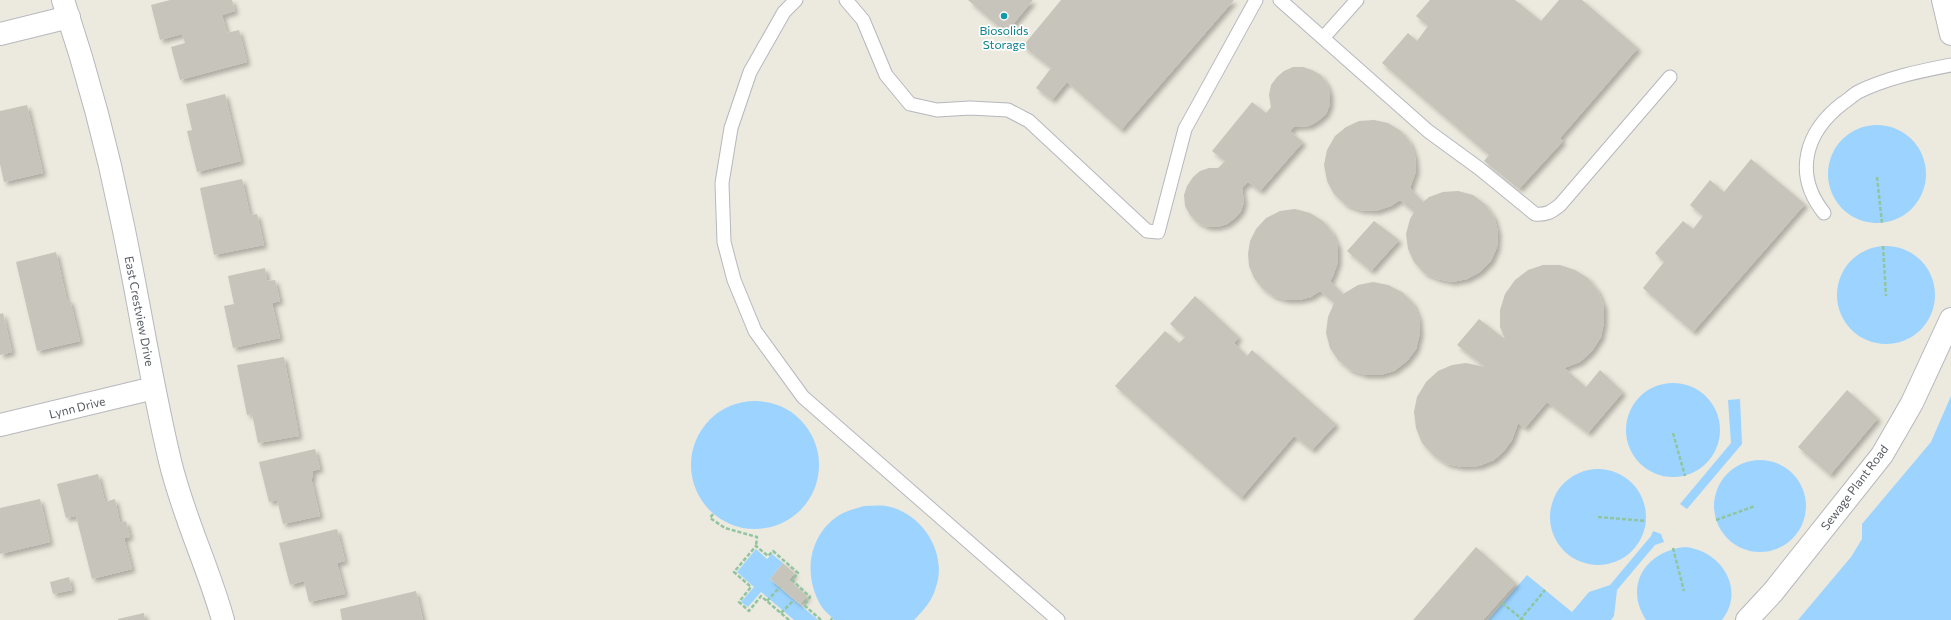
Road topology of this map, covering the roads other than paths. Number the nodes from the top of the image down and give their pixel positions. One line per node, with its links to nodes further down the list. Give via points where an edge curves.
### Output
1 (796, 0): 18 (lane, via 784,12 750,72 731,128 722,183 724,242 734,280 752,324 803,397)
2 (846, 0): 3 (lane, via 863,20 886,75 910,104 937,110 1008,110 1029,122 1147,231 1158,232 1185,129)
3 (1256, 0)
4 (1280, 0): 10 (lane)
5 (1356, 0): 10 (lane)
6 (1942, 0): 9 (street)
7 (66, 9): 8 (street); 15 (street, East Crestview Drive, via 97,112 122,220)
8 (0, 34)
9 (1951, 34)
10 (1323, 38): 12 (lane, via 1428,131 1535,214 1550,213 1573,192)
11 (1951, 65): 13 (lane, via 1895,78 1857,93 1828,115 1810,141 1806,166 1814,201)
12 (1670, 77)
13 (1824, 213)
14 (1951, 319): 19 (street, Sewage Plant Road, via 1912,403 1882,455 1773,592)
15 (154, 388): 16 (street, Lynn Drive); 17 (street, East Crestview Drive, via 170,462 194,540)
16 (0, 425)
17 (223, 620)
18 (1058, 620)
19 (1747, 620)

